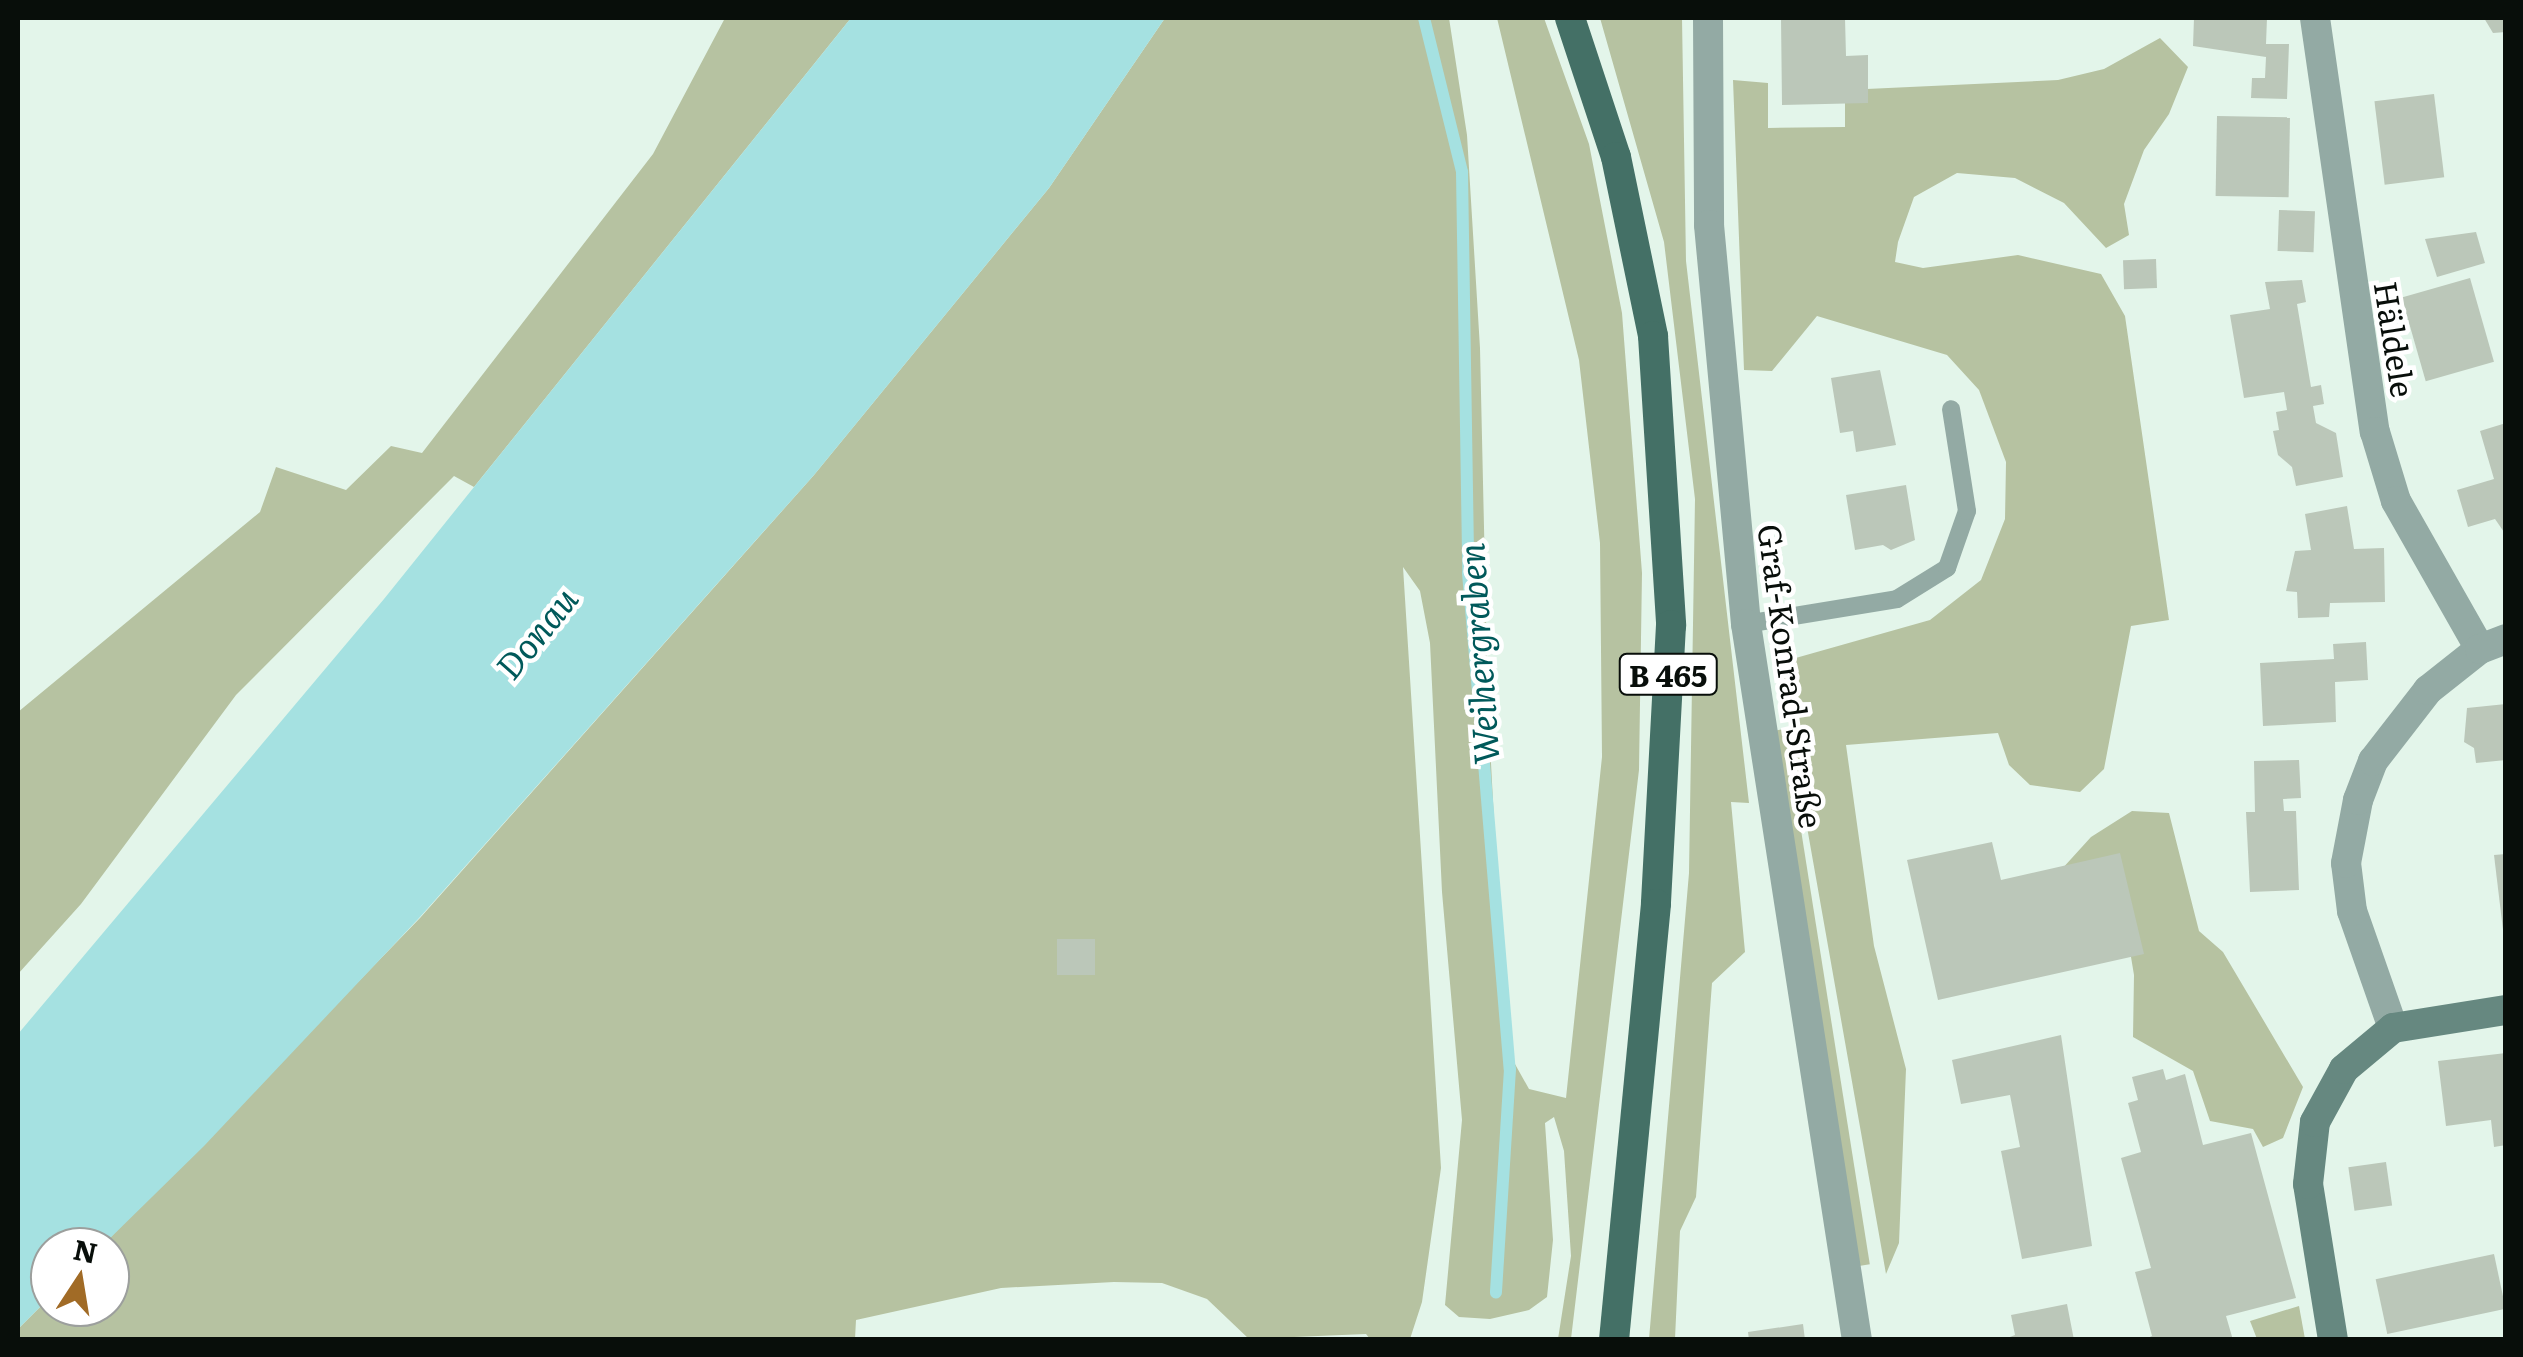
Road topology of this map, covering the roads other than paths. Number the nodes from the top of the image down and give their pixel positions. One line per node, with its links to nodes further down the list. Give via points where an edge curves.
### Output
1 (1570, 18): 9 (main road, B 465, via 1616,157 1653,336 1671,625 1656,904)
2 (1708, 18): 5 (street, Graf-Konrad-Straße, via 1708,225)
3 (2315, 18): 6 (street, Häldele, via 2375,432 2396,501)
4 (1950, 410): 5 (lane, via 1967,511 1947,568 1898,599)
5 (1746, 624): 10 (street, Graf-Konrad-Straße)
6 (2493, 644): 8 (street, via 2428,690 2373,760 2358,800 2346,863 2352,911)
7 (2506, 1010): 8 (street)
8 (2392, 1028): 11 (street, via 2344,1070 2315,1122 2308,1184)
9 (1614, 1340)
10 (1857, 1340)
11 (2333, 1340)

